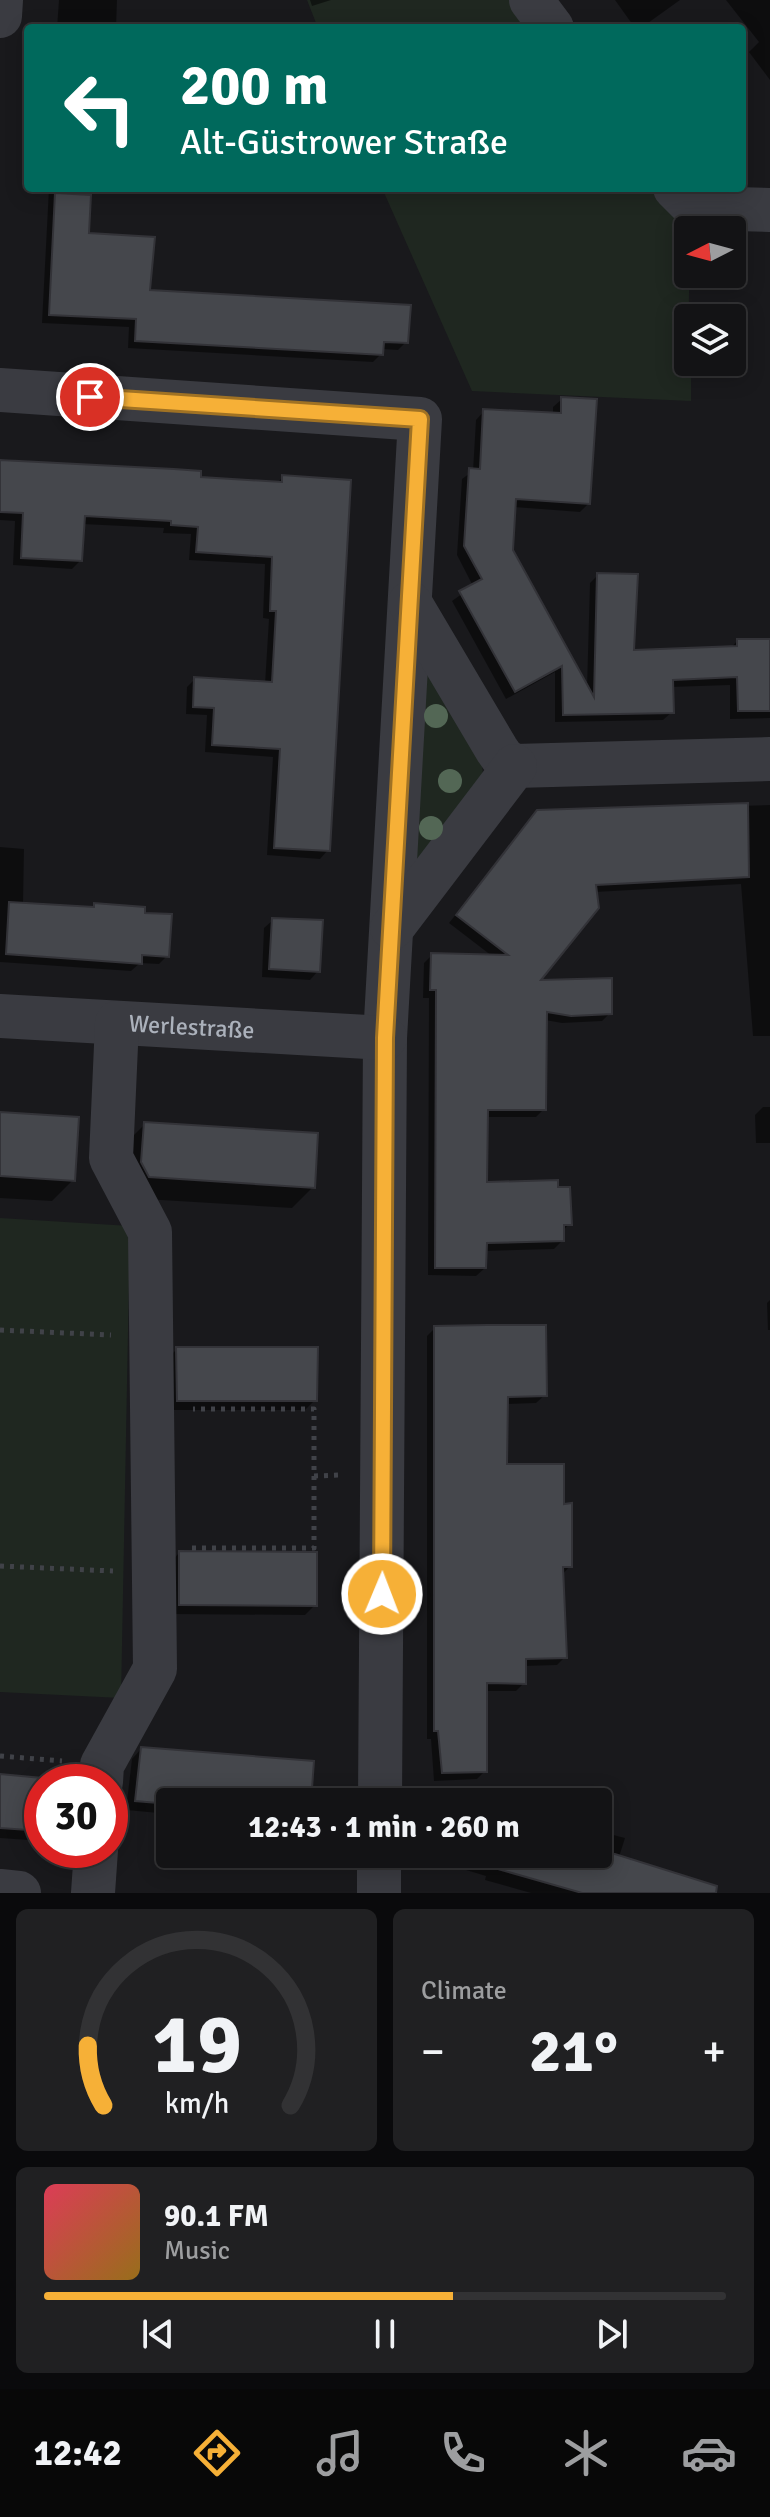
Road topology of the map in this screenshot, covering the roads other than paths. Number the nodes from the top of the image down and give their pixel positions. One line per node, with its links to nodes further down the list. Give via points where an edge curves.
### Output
1 (1, 0): 3 (street)
2 (531, 0): 4 (street)
3 (0, 16)
4 (549, 24)
5 (679, 192): 6 (street, via 695,208)
6 (770, 210)
7 (0, 390): 8 (street, via 420,419)
8 (410, 603): 10 (street, via 497,750); 11 (street)
9 (770, 759): 10 (street)
10 (515, 766): 11 (street)
11 (392, 928): 14 (street)
12 (0, 1016): 13 (street, Werlestraße)
13 (117, 1023): 14 (street, Werlestraße); 15 (street, via 111,1158 150,1232 152,1408 133,1552 155,1669)
14 (385, 1038): 16 (street)
15 (107, 1764)
16 (380, 1788)
17 (95, 1868): 21 (street)
18 (379, 1868): 22 (street)
19 (0, 1891): 20 (street)
20 (19, 1893)
21 (93, 1893)
22 (379, 1893)

